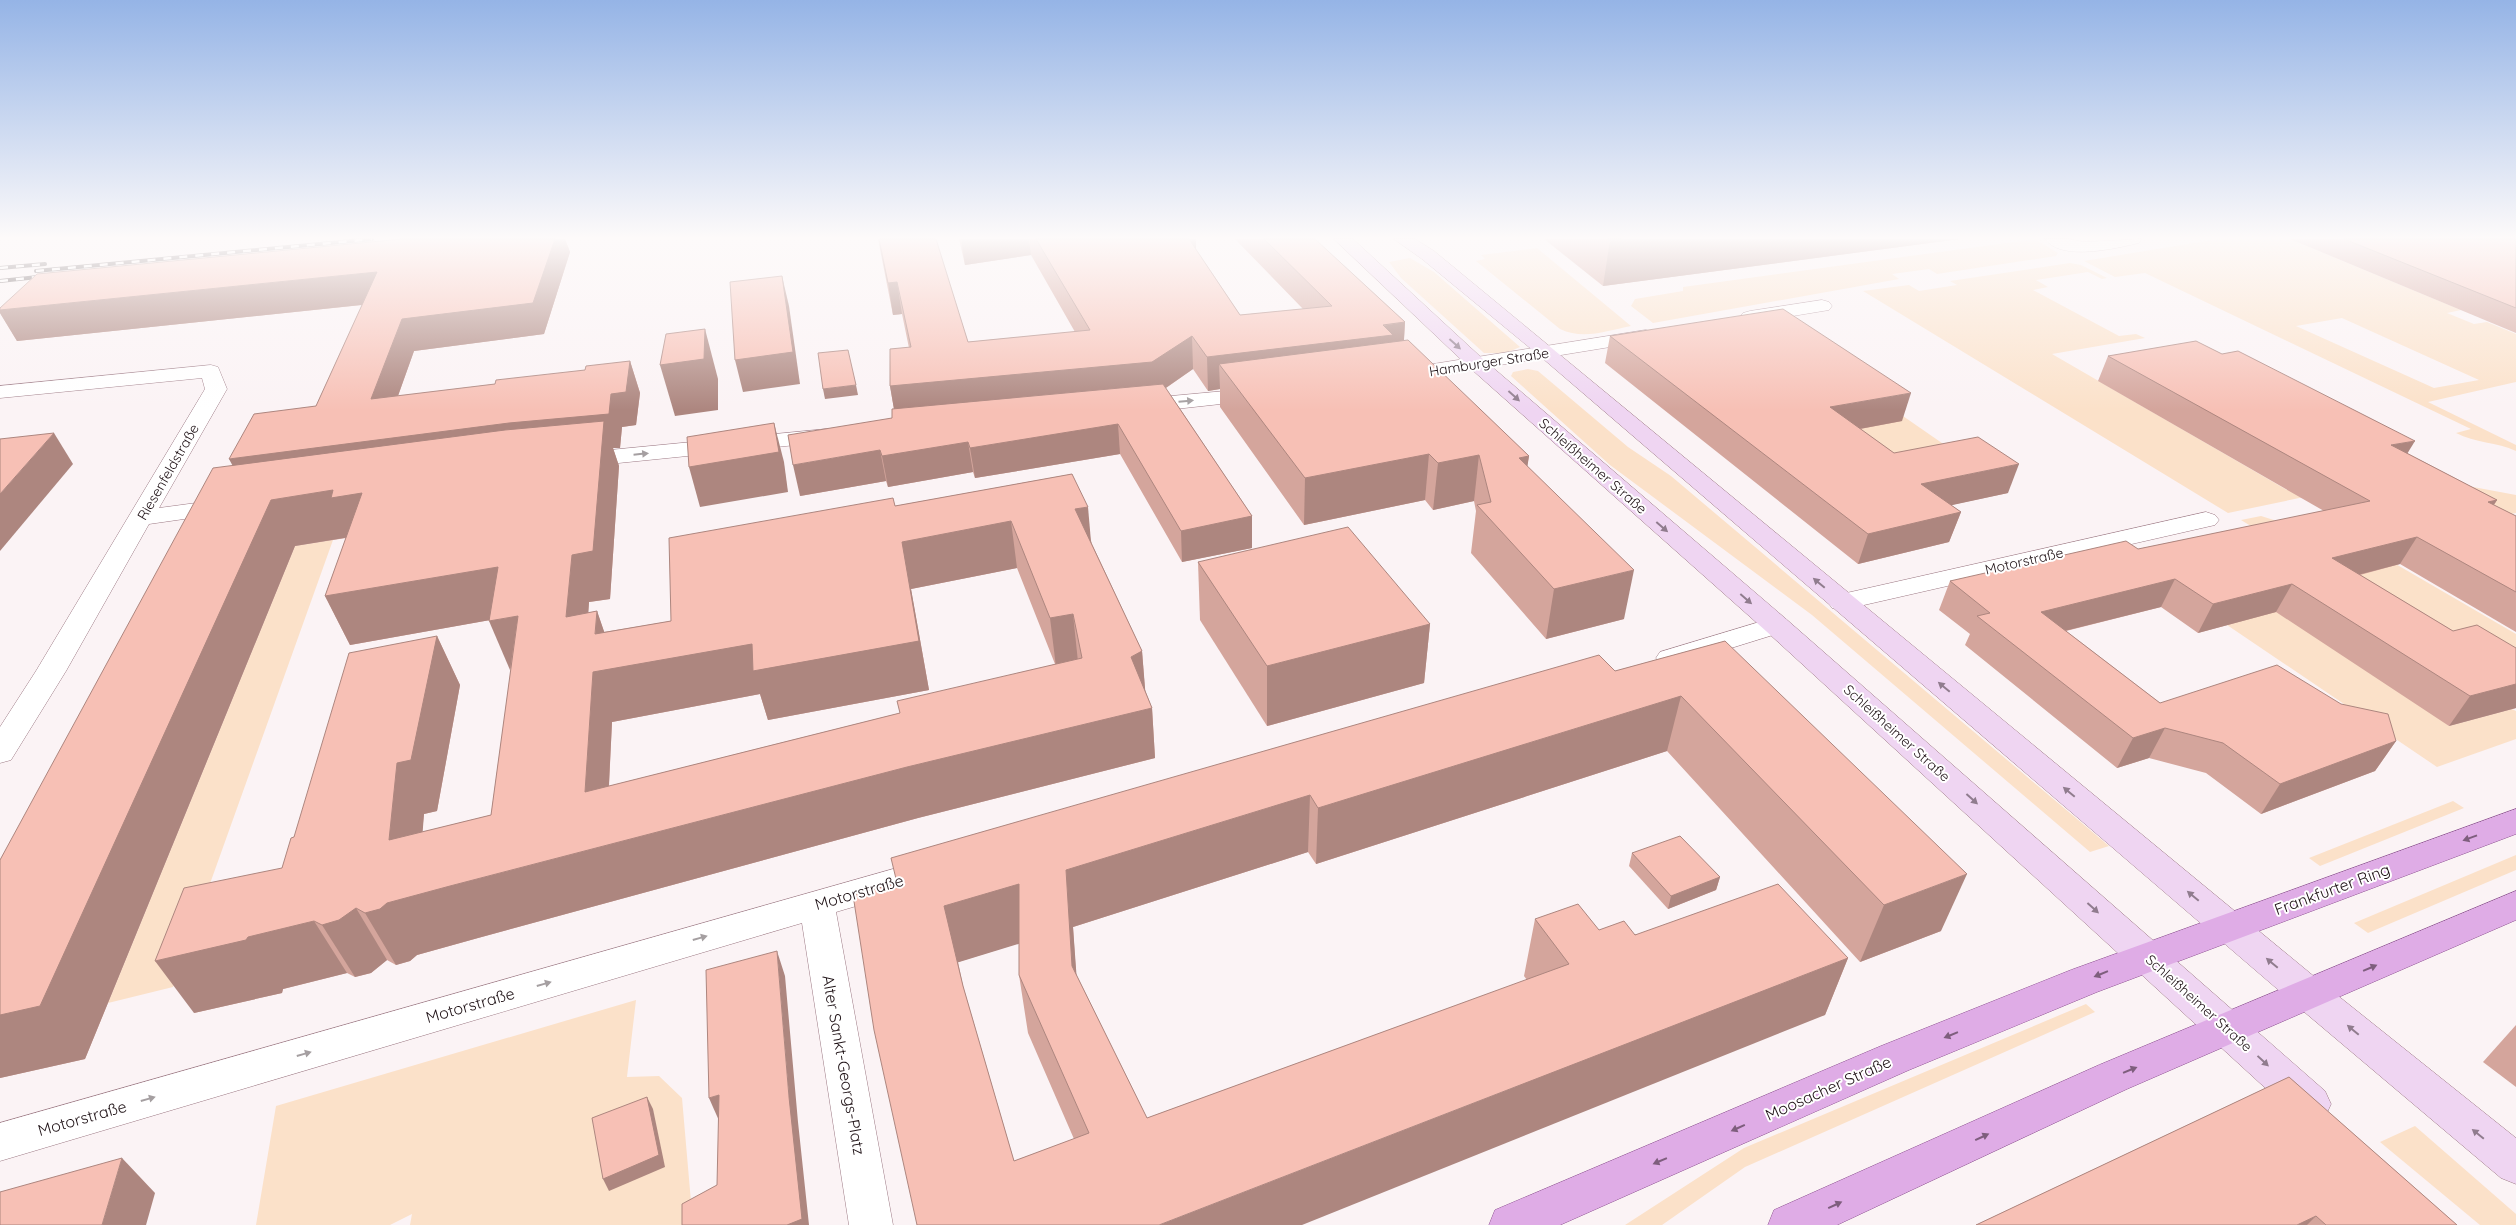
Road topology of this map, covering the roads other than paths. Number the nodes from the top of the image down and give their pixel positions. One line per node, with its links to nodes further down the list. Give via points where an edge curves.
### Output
1 (1404, 296): 7 (main road, Schleißheimer Straße, one-way to 7)
2 (1466, 296): 6 (main road)
3 (1822, 306): 4 (street)
4 (1730, 321)
5 (1663, 333): 6 (street, Hamburger Straße)
6 (1548, 353): 7 (street, Hamburger Straße); 17 (main road, one-way to 6)
7 (1477, 364): 8 (street, Hamburger Straße); 18 (main road, Schleißheimer Straße, one-way to 18)
8 (1378, 378)
9 (0, 392): 15 (street, Riesenfeldstraße, via 211,371 216,389)
10 (1274, 392): 11 (street, one-way to 10)
11 (1119, 408)
12 (850, 433): 13 (street, one-way to 12)
13 (560, 462)
14 (250, 502): 15 (street)
15 (141, 518): 20 (street, Riesenfeldstraße)
16 (2206, 520): 17 (street, Motorstraße)
17 (1842, 602): 25 (main road, one-way to 17)
18 (1776, 626): 19 (street); 26 (main road, Schleißheimer Straße, one-way to 26)
19 (1638, 668)
20 (0, 752)
21 (2516, 821): 25 (main road, Frankfurter Ring, one-way to 25)
22 (960, 863): 23 (street, Motorstraße)
23 (817, 904): 30 (street, Motorstraße, one-way to 23); 32 (street, Alter Sankt-Georgs-Platz)
24 (2516, 905): 27 (main road, one-way to 24)
25 (2230, 928): 26 (main road, Frankfurter Ring); 27 (main road, one-way to 25)
26 (2147, 956): 28 (main road, Schleißheimer Straße); 33 (main road, Moosacher Straße, one-way to 33, via 1903,1055)
27 (2309, 994): 28 (main road); 31 (main road, one-way to 27)
28 (2227, 1028): 29 (main road, Schleißheimer Straße, one-way to 29); 34 (main road, one-way to 28, via 2112,1077)
29 (2339, 1128)
30 (0, 1142)
31 (2516, 1164)
32 (871, 1225)
33 (1510, 1225)
34 (1790, 1225)

